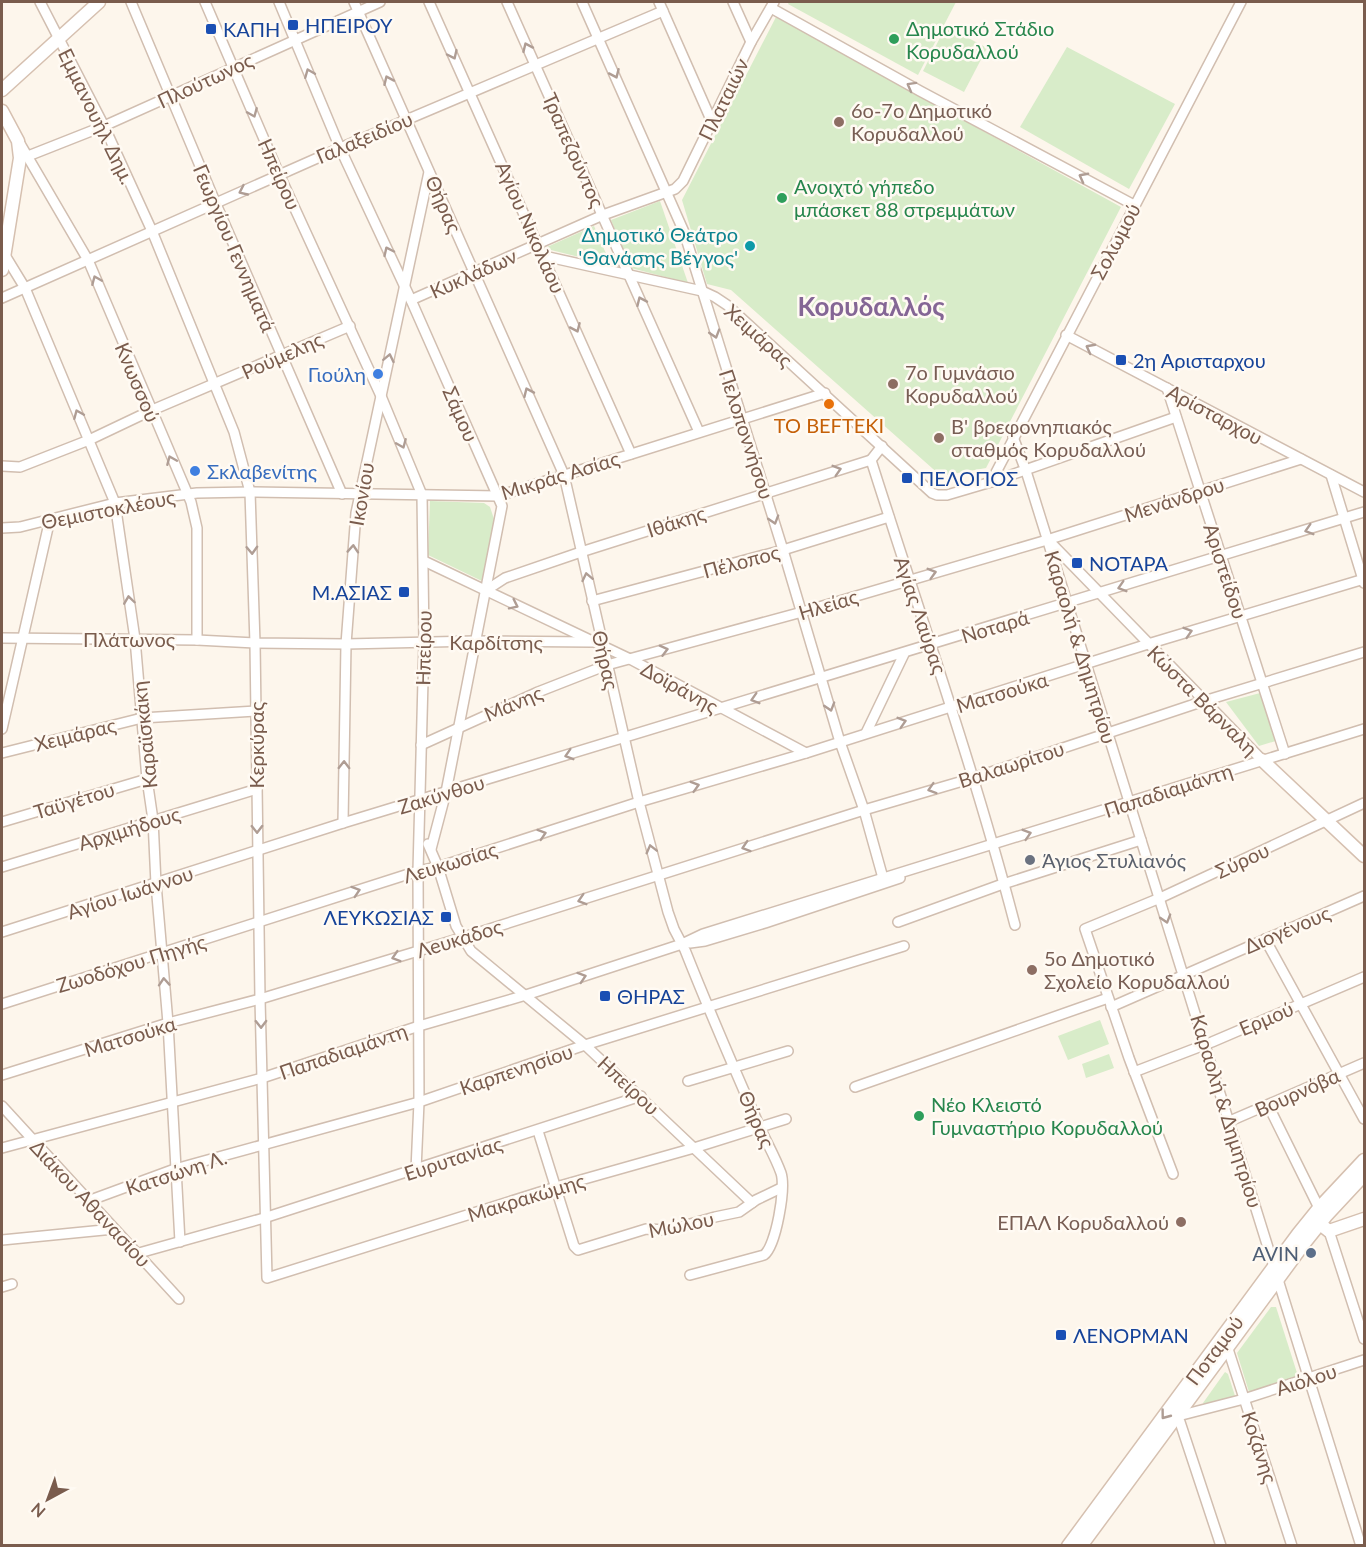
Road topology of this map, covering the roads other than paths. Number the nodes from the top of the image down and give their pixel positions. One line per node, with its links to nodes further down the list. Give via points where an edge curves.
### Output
1 (40, 2): 17 (street, Εμμανουήλ Δημ.)
2 (99, 2): 17 (street)
3 (131, 2): 25 (street, Γεωργίου Γεννηματά)
4 (205, 2): 22 (street, Ηπείρου)
5 (279, 2): 18 (street, Σάμου)
6 (354, 2): 15 (street, Θήρας)
7 (380, 2): 15 (street, Πλούτωνος)
8 (429, 2): 24 (street, Αγίου Νικολάου, one-way to 24)
9 (507, 2): 21 (street, Τραπεζούντος, one-way to 9)
10 (582, 2): 19 (street, Πελοποννήσου)
11 (659, 2): 16 (street)
12 (733, 2): 20 (street)
13 (1241, 2): 37 (street, Σολωμού)
14 (772, 5): 20 (street, Πλαταιών); 37 (street, one-way to 14, via 920,91)
15 (358, 11): 18 (street, Πλούτωνος); 27 (street, Θήρας, one-way to 15)
16 (663, 12): 19 (street, Γαλαξειδίου); 28 (street)
17 (58, 37): 23 (street); 29 (street, Εμμανουήλ Δημ.)
18 (296, 39): 22 (street, Πλούτωνος); 31 (street, Σάμου, one-way to 18)
19 (599, 39): 21 (street, Γαλαξειδίου); 35 (street, Πελοποννήσου, one-way to 35)
20 (751, 42): 28 (street, Πλαταιών)
21 (536, 66): 24 (street, Γαλαξειδίου); 38 (street, Τραπεζούντος)
22 (234, 67): 25 (street, Πλούτωνος); 34 (street, Ηπείρου, one-way to 34)
23 (2, 90)
24 (470, 92): 27 (street, Γαλαξειδίου); 40 (street, Αγίου Νικολάου)
25 (171, 96): 29 (street, Πλούτωνος); 36 (street, Γεωργίου Γεννηματά)
26 (2, 111): 30 (street)
27 (406, 120): 31 (street, Γαλαξειδίου); 33 (street, Θήρας)
28 (712, 122): 35 (street, Πλαταιών, via 683,181)
29 (104, 126): 32 (street, Πλούτωνος); 39 (street, Εμμανουήλ Δημ.)
30 (18, 141): 32 (street, Κνωσσού); 41 (street, via 19,170)
31 (340, 147): 34 (street, Γαλαξειδίου); 47 (street, Σάμου, one-way to 31)
32 (28, 156): 43 (street, Κνωσσού)
33 (429, 172): 45 (street, Θήρας); 47 (street, Ικονίου)
34 (279, 174): 36 (street, Γαλαξειδίου, one-way to 36); 52 (street, Ηπείρου)
35 (667, 192): 38 (street, Κυκλάδων); 49 (street, Πελοποννήσου)
36 (216, 204): 39 (street, Γαλαξειδίου); 54 (street, Γεωργίου Γεννηματά)
37 (1134, 205): 53 (street, Σολωμού)
38 (603, 215): 40 (street, Κυκλάδων); 46 (street, Τραπεζούντος)
39 (152, 231): 43 (street, Γαλαξειδίου); 55 (street, Κερκύρας)
40 (539, 244): 42 (street, Αγίου Νικολάου); 45 (street, Κυκλάδων)
41 (3, 251): 44 (street); 48 (street, Καραϊσκάκη)
42 (544, 256): 46 (street, Χειμάρας); 66 (street, Αγίου Νικολάου, one-way to 66)
43 (88, 260): 48 (street, Γαλαξειδίου); 59 (street, Κνωσσού, one-way to 43)
44 (2, 270)
45 (474, 272): 51 (street, Κυκλάδων); 71 (street, Θήρας, one-way to 45)
46 (630, 276): 49 (street, Χειμάρας); 62 (street, Τραπεζούντος, one-way to 46)
47 (405, 286): 51 (street, Σάμου); 58 (street, Ικονίου, one-way to 47)
48 (25, 288): 50 (street, Γαλαξειδίου); 64 (street, Καραϊσκάκη, one-way to 48)
49 (702, 291): 57 (street, Χειμάρας, via 727,305); 61 (street, Πελοποννήσου, one-way to 61)
50 (2, 298)
51 (411, 300): 82 (street, Σάμου)
52 (350, 326): 54 (street, Ρούμελης); 58 (street, Ηπείρου)
53 (1066, 335): 56 (street, Αρίσταρχου, one-way to 53); 63 (street, Σολωμού)
54 (281, 356): 55 (street, Ρούμελης); 79 (street, Γεωργίου Γεννηματά)
55 (214, 385): 59 (street, Ρούμελης); 75 (street, Κερκύρας, via 234,432)
56 (1167, 388): 60 (street, Αριστείδου); 67 (street, Αρίσταρχου)
57 (825, 393): 61 (street, Μικράς Ασίας); 65 (street, Χειμάρας)
58 (381, 396): 80 (street, Ικονίου); 81 (street, Ηπείρου, one-way to 81)
59 (150, 411): 64 (street, Ρούμελης); 78 (street, Κνωσσού, one-way to 59)
60 (1176, 417): 70 (street); 74 (street, Αριστείδου)
61 (742, 420): 62 (street, Μικράς Ασίας); 76 (street, Πελοποννήσου)
62 (699, 432): 66 (street, Μικράς Ασίας)
63 (1013, 437): 70 (street, Καραολή & Δημητρίου); 73 (street, Σολωμού)
64 (89, 440): 69 (street, Ρούμελης, via 20,467); 83 (street, Καραϊσκάκη)
65 (882, 446): 68 (street); 73 (street, Χειμάρας, via 937,495)
66 (631, 454): 71 (street, Μικράς Ασίας)
67 (1301, 459): 72 (street, Αρίσταρχου); 74 (street, Μενάνδρου)
68 (871, 460): 76 (street, Ιθάκης, one-way to 68); 85 (street, Αγίας Λαύρας)
69 (2, 466)
70 (1026, 471): 73 (street); 89 (street, Καραολή & Δημητρίου)
71 (564, 475): 82 (street, Μικράς Ασίας); 91 (street, Θήρας)
72 (1331, 475): 77 (street, Αρίσταρχου); 87 (street)
73 (991, 482)
74 (1200, 491): 89 (street, Μενάνδρου); 92 (street, Αριστείδου)
75 (250, 492): 78 (street, Θεμιστοκλέους); 79 (street, Μικράς Ασίας); 109 (street, Κερκύρας, one-way to 109)
76 (765, 492): 90 (street, Πελοποννήσου, one-way to 90); 91 (street, Ιθάκης)
77 (1365, 492)
78 (186, 494): 83 (street, Θεμιστοκλέους); 105 (street, Κνωσσού, via 195,514)
79 (342, 494): 80 (street, Μικράς Ασίας)
80 (360, 494): 81 (street, Μικράς Ασίας); 110 (street, Ικονίου, one-way to 80)
81 (422, 495): 82 (street, Μικράς Ασίας); 93 (street, Ηπείρου)
82 (498, 496): 96 (street, Σάμου, via 502,506)
83 (115, 503): 86 (street, Θεμιστοκλέους); 104 (street, Καραϊσκάκη, one-way to 83)
84 (1365, 512): 87 (street, Νοταρά)
85 (889, 517): 90 (street, Πέλοπος); 94 (street, Αγίας Λαύρας)
86 (50, 519): 88 (street, Θεμιστοκλέους); 103 (street)
87 (1344, 519): 92 (street, Νοταρά, one-way to 92); 95 (street)
88 (2, 528)
89 (1047, 540): 94 (street, Ηλείας, one-way to 89); 97 (street, Κώστα Βάρναλη); 99 (street, Καραολή & Δημητρίου)
90 (783, 549): 98 (street, Πέλοπος); 100 (street, Πελοποννήσου)
91 (581, 552): 96 (street, Ιθάκης, via 504,578); 98 (street, Θήρας, one-way to 91)
92 (1222, 556): 97 (street, Νοταρά, one-way to 97); 101 (street, Αριστείδου)
93 (424, 561): 96 (street, Δοϊράνης); 107 (street, Ηπείρου)
94 (908, 580): 100 (street, Ηλείας); 112 (street, Αγίας Λαύρας)
95 (1364, 581): 101 (street, Ματσούκα)
96 (484, 591): 106 (street, Σάμου); 108 (street, Δοϊράνης, one-way to 108)
97 (1098, 594): 99 (street, Νοταρά); 111 (street, Κώστα Βάρναλη)
98 (592, 601): 113 (street, Θήρας)
99 (1067, 603): 112 (street, Νοταρά); 118 (street, Καραολή & Δημητρίου)
100 (802, 612): 116 (street, Ηλείας, one-way to 100); 119 (street, Πελοποννήσου)
101 (1241, 616): 111 (street, Ματσούκα, one-way to 101); 120 (street, Αριστείδου)
102 (2, 638): 103 (street, Πλάτωνος)
103 (22, 639): 104 (street, Πλάτωνος); 127 (street)
104 (135, 639): 105 (street, Πλάτωνος); 125 (street, Καραϊσκάκη)
105 (197, 640): 109 (street, Πλάτωνος)
106 (475, 641): 107 (street, Καρδίτσης); 108 (street, Καρδίτσης); 126 (street, Σάμου)
107 (424, 642): 110 (street, Καρδίτσης); 133 (street, Ηπείρου)
108 (592, 642): 113 (street, Δοϊράνης)
109 (255, 643): 110 (street, Καρδίτσης); 124 (street, Κερκύρας)
110 (346, 644): 150 (street, Ικονίου, one-way to 110)
111 (1148, 644): 118 (street, Ματσούκα); 121 (street, Κώστα Βάρναλη)
112 (932, 645): 115 (street, Νοταρά); 122 (street, Αγίας Λαύρας)
113 (603, 646): 116 (street, Δοϊράνης); 117 (street, Θήρας)
114 (1365, 652): 120 (street, Βαλαωρίτου)
115 (904, 654): 119 (street, Νοταρά); 129 (street)
116 (630, 659): 117 (street, Ηλείας); 123 (street, Δοϊράνης)
117 (608, 665): 126 (street, Μάνης); 131 (street, Θήρας)
118 (1086, 665): 122 (street, Ματσούκα); 130 (street, Καραολή & Δημητρίου)
119 (821, 679): 123 (street, Νοταρά, one-way to 123); 132 (street, Πελοποννήσου, one-way to 132)
120 (1263, 684): 121 (street, Βαλαωρίτου); 136 (street, Αριστείδου)
121 (1204, 701): 130 (street, Βαλαωρίτου); 137 (street, Κώστα Βάρναλη)
122 (952, 707): 129 (street, Ματσούκα, one-way to 122); 138 (street, Αγίας Λαύρας)
123 (721, 709): 131 (street, Νοταρά); 135 (street, Δοϊράνης)
124 (256, 711): 125 (street, Χειμάρας); 140 (street, Κερκύρας)
125 (141, 718): 134 (street, Χειμάρας); 139 (street, Καραϊσκάκη)
126 (459, 727): 133 (street, Μάνης); 141 (street, Σάμου)
127 (2, 729)
128 (1365, 729): 136 (street, Παπαδιαμάντη)
129 (866, 733): 132 (street, Ματσούκα)
130 (1108, 733): 138 (street, Βαλαωρίτου); 145 (street, Καραολή & Δημητρίου)
131 (625, 739): 141 (street, Ζακύνθου, one-way to 141); 143 (street, Θήρας)
132 (840, 742): 135 (street, Ματσούκα); 146 (street, Πελοποννήσου)
133 (421, 745): 142 (street, Ηπείρου)
134 (2, 753)
135 (806, 753): 143 (street, Ματσούκα, one-way to 135)
136 (1285, 754): 137 (street, Παπαδιαμάντη)
137 (1263, 760): 145 (street, Παπαδιαμάντη); 148 (street, Κώστα Βάρναλη)
138 (973, 777): 146 (street, Βαλαωρίτου, one-way to 146); 153 (street, Αγίας Λαύρας)
139 (147, 778): 147 (street, Καραϊσκάκη); 149 (street, Ταϋγέτου)
140 (257, 789): 147 (street, Αρχιμήδους); 155 (street, Κερκύρας, one-way to 155)
141 (446, 792): 142 (street, Ζακύνθου); 154 (street, Σάμου)
142 (420, 800): 150 (street, Ζακύνθου); 151 (street, Ηπείρου)
143 (639, 802): 159 (street, Λευκωσίας, one-way to 143); 161 (street, Θήρας, one-way to 143)
144 (1365, 802): 148 (street, Σύρου)
145 (1130, 803): 152 (street, Καραολή & Δημητρίου); 153 (street, Παπαδιαμάντη, one-way to 145)
146 (864, 810): 161 (street, Βαλαωρίτου, one-way to 161); 162 (street, Πελοποννήσου)
147 (153, 820): 158 (street, Αρχιμήδους); 163 (street, Καραϊσκάκη)
148 (1327, 820): 157 (street, Κώστα Βάρναλη); 166 (street, Σύρου)
149 (2, 822)
150 (343, 823): 155 (street, Ζακύνθου)
151 (420, 829): 154 (street, Ηπείρου); 160 (street)
152 (1142, 840): 164 (street); 166 (street, Καραολή & Δημητρίου)
153 (993, 845): 156 (street, Παπαδιαμάντη); 164 (street, Αγίας Λαύρας)
154 (431, 849): 159 (street, Ηπείρου)
155 (257, 850): 163 (street, Αγίου Ιωάννου); 168 (street, Κερκύρας)
156 (972, 852): 162 (street, Παπαδιαμάντη); 173 (street, Παπαδιαμάντη, via 805,910 705,941)
157 (1365, 856)
158 (2, 867)
159 (438, 867): 160 (street, Λευκωσίας); 171 (street, Ηπείρου)
160 (418, 871): 168 (street, Λευκωσίας, one-way to 160); 175 (street)
161 (658, 876): 171 (street, Λeυκάδος, one-way to 171); 173 (street, Θήρας)
162 (883, 878): 173 (street, Παπαδιαμάντη)
163 (156, 884): 170 (street, Αγίου Ιωάννου); 176 (street, Καραϊσκάκη)
164 (1004, 884): 167 (street); 169 (street, Αγίας Λαύρας)
165 (1365, 896): 172 (street, Διογένους)
166 (1160, 898): 177 (street, Καραολή & Δημητρίου, one-way to 177); 181 (street, Σύρου, via 1085,929)
167 (898, 922)
168 (260, 923): 176 (street, Ζωοδόχου Πηγής); 180 (street, Κερκύρας)
169 (1015, 925)
170 (2, 932)
171 (461, 938): 175 (street, Λeυκάδος); 179 (street, Ηπείρου, via 471,951)
172 (1266, 939): 177 (street, Διογένους); 183 (street)
173 (682, 944): 179 (street, Παπαδιαμάντη, one-way to 173); 184 (street, Θήρας)
174 (904, 946): 184 (street, Καρπενησίου)
175 (418, 950): 180 (street, Λeυκάδος, one-way to 180); 186 (street)
176 (162, 953): 182 (street, Ζωοδόχου Πηγής); 185 (street, Καραϊσκάκη, one-way to 176)
177 (1184, 974): 181 (street, Διογένους); 187 (street, Καραολή & Δημητρίου)
178 (1365, 976): 183 (street, Ερμού)
179 (526, 995): 186 (street, Παπαδιαμάντη); 188 (street, Ηπείρου)
180 (260, 999): 185 (street, Ματσούκα); 195 (street, Κερκύρας, one-way to 195)
181 (1109, 1002): 192 (street); 197 (street, Διογένους)
182 (2, 1004)
183 (1302, 1004): 187 (street, Ερμού); 193 (street)
184 (709, 1007): 188 (street, Καρπενησίου); 191 (street, Θήρας)
185 (168, 1023): 194 (street, Ματσούκα); 200 (street, Καραϊσκάκη)
186 (419, 1026): 195 (street, Παπαδιαμάντη); 199 (street)
187 (1206, 1044): 192 (street, Ερμού); 205 (street, Καραολή & Δημητρίου)
188 (585, 1045): 198 (street, Ηπείρου); 199 (street, Καρπενησίου)
189 (788, 1051): 191 (street)
190 (1365, 1063): 193 (street, Βουρνόβα)
191 (734, 1067): 196 (street); 206 (street, Θήρας)
192 (1134, 1072): 215 (street)
193 (1340, 1073): 201 (street, Βουρνόβα); 204 (street)
194 (2, 1075)
195 (262, 1078): 200 (street, Παπαδιαμάντη); 209 (street, Κερκύρας)
196 (688, 1081)
197 (855, 1087)
198 (640, 1096): 207 (street, Ευρυτανίας); 211 (street, Ηπείρου)
199 (418, 1102): 209 (street, Καρπενησίου); 214 (street)
200 (171, 1104): 208 (street, Παπαδιαμάντη); 213 (street, Καραϊσκάκη)
201 (1268, 1105): 205 (street, Βουρνόβα); 221 (street)
202 (2, 1106): 208 (street, Διάκου Αθανασίου)
203 (786, 1119): 206 (street, Μακρακώμης)
204 (1365, 1119)
205 (1230, 1121): 229 (street, Καραολή & Δημητρίου)
206 (759, 1126): 211 (street, Μακρακώμης); 218 (street, Θήρας, via 781,1174)
207 (538, 1131): 214 (street, Ευρυτανίας); 217 (street)
208 (32, 1140): 210 (street, Παπαδιαμάντη); 219 (street, Διάκου Αθανασίου)
209 (265, 1145): 213 (street, Κατσώνη Λ.); 222 (street, Κερκύρας)
210 (2, 1148)
211 (694, 1148): 217 (street, Μακρακώμης); 220 (street, Ηπείρου)
212 (1365, 1160): 221 (street, Ποταμού)
213 (175, 1169): 219 (street, Κατσώνη Λ.); 227 (street, Καραϊσκάκη)
214 (416, 1170): 222 (street, Ευρυτανίας)
215 (1173, 1174)
216 (1365, 1175): 224 (street, Ποταμού)
217 (556, 1187): 220 (street, Μώλου, via 576,1250 646,1229 669,1230 729,1215); 231 (street, Μακρακώμης)
218 (781, 1188): 220 (street, Μώλου); 230 (street, Θήρας, via 777,1221 767,1253)
219 (88, 1201): 225 (street, Διάκου Αθανασίου)
220 (752, 1203)
221 (1319, 1208): 229 (street, Ποταμού)
222 (264, 1218): 227 (street, Ευρυτανίας); 231 (street, Κερκύρας)
223 (1365, 1219): 224 (street)
224 (1325, 1227): 232 (street, Ποταμού); 236 (street)
225 (114, 1229): 226 (street); 228 (street, Διάκου Αθανασίου)
226 (2, 1240)
227 (180, 1242): 228 (street, Ευρυτανίας)
228 (139, 1253): 235 (street, Διάκου Αθανασίου)
229 (1276, 1267): 232 (street, Καραολή & Δημητρίου); 242 (street, Ποταμού, one-way to 242)
230 (690, 1275)
231 (267, 1278)
232 (1279, 1280): 237 (street, Ποταμού); 239 (street, Καραολή & Δημητρίου)
233 (12, 1284): 234 (street)
234 (2, 1287)
235 (179, 1299)
236 (1365, 1339)
237 (1228, 1349): 240 (street, Κοζάνης); 241 (street, Ποταμού)
238 (1365, 1360): 239 (street, Αιόλου)
239 (1309, 1377): 240 (street, Αιόλου); 246 (street, Καραολή & Δημητρίου)
240 (1244, 1399): 241 (street, Αιόλου); 245 (street, Κοζάνης)
241 (1178, 1416): 243 (street, Ποταμού); 244 (street)
242 (1068, 1545)
243 (1081, 1545)
244 (1221, 1545)
245 (1292, 1545)
246 (1362, 1545)

